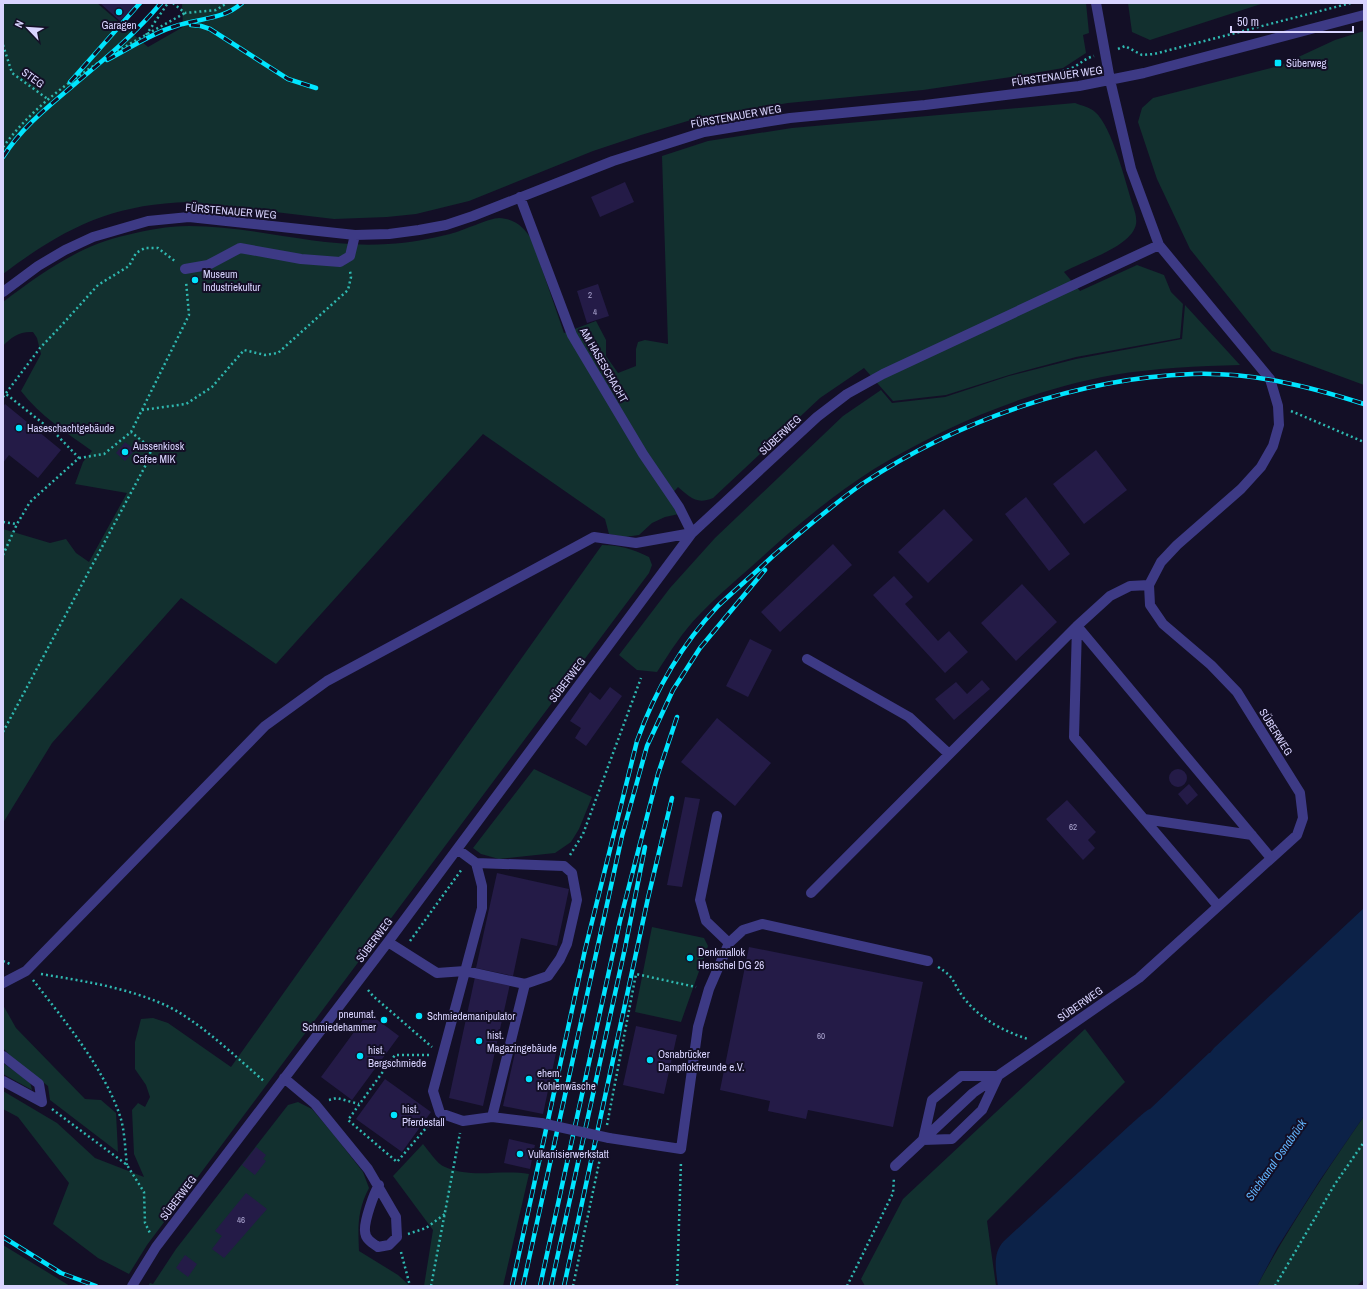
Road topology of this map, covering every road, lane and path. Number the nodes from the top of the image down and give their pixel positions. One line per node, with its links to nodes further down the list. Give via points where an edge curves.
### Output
1 (168, 3): 8 (path)
2 (173, 3): 6 (path)
3 (227, 3): 6 (path, via 216,10)
4 (1096, 3): 11 (street, FÜRSTENAUER WEG)
5 (1351, 3): 10 (path, via 1154,54 1142,55)
6 (185, 13): 8 (path)
7 (1364, 15): 11 (street, FÜRSTENAUER WEG)
8 (146, 35): 12 (path, via 107,57)
9 (3, 45): 12 (path, STEG, via 12,73)
10 (1125, 46)
11 (1110, 80): 14 (street, FÜRSTENAUER WEG, via 925,105 790,118 704,132 613,161); 16 (street, SÜBERWEG, via 1131,169)
12 (49, 100): 13 (path, via 20,125)
13 (3, 147)
14 (520, 197): 15 (street, FÜRSTENAUER WEG, via 446,225 390,234); 29 (street, AM HASESCHACHT, via 572,334 643,454 679,507)
15 (355, 235): 17 (street, via 350,256); 19 (street, FÜRSTENAUER WEG, via 195,218 148,221 93,237 65,250)
16 (1159, 245): 22 (street, SÜBERWEG, via 1270,379); 29 (street, SÜBERWEG, via 890,371 847,394 817,417)
17 (340, 262): 18 (street, via 301,259 240,248 208,266); 23 (path, via 349,267 351,277 348,290 278,353 265,355 244,350 212,387 186,404)
18 (185, 269): 20 (path, via 158,248 145,248 136,253 129,266 98,285 40,348); 23 (path, via 189,315)
19 (3, 292)
20 (6, 394): 21 (path); 26 (path, via 54,432)
21 (3, 397)
22 (1278, 406): 25 (path); 31 (street, SÜBERWEG, via 1279,425 1273,446 1261,467 1241,489 1177,544 1160,562)
23 (142, 410): 24 (path)
24 (131, 432): 26 (path, via 104,454); 35 (path, via 151,448 149,459)
25 (1364, 442)
26 (79, 458): 28 (path, via 30,502)
27 (3, 522): 28 (path)
28 (17, 524): 30 (path)
29 (692, 533): 40 (street, SÜBERWEG); 51 (street, via 636,543 594,537 327,680 265,726)
30 (3, 555)
31 (1149, 585): 32 (street, via 1130,586 1110,596); 41 (street, SÜBERWEG, via 1150,605 1163,624 1211,665 1237,692 1300,793 1303,818 1296,835)
32 (1077, 626): 36 (street); 38 (street, via 1074,737); 39 (street)
33 (807, 659): 36 (street, via 909,717)
34 (641, 678): 43 (path, via 583,834)
35 (3, 732)
36 (949, 754): 44 (street)
37 (717, 816): 47 (street, via 700,900 706,921)
38 (1144, 819): 39 (street); 45 (street)
39 (1252, 835): 41 (street)
40 (457, 849): 42 (street); 46 (street, SÜBERWEG)
41 (1271, 858): 45 (street, SÜBERWEG)
42 (472, 861): 43 (street); 48 (path); 52 (street, via 482,886 482,908)
43 (564, 866): 55 (street, via 572,873 577,900 567,944 548,976)
44 (811, 893)
45 (1218, 906): 58 (street, SÜBERWEG, via 1139,978)
46 (388, 942): 48 (street); 62 (street, SÜBERWEG)
47 (729, 943): 50 (street, via 743,930 762,924); 57 (street)
48 (402, 952): 52 (street, via 437,973)
49 (3, 961): 51 (path)
50 (928, 962): 58 (path, via 950,975 964,997 985,1020 1012,1034)
51 (26, 971): 54 (street); 64 (path, via 113,987 166,1005 200,1027); 74 (path, via 100,1072 121,1117)
52 (465, 971): 55 (street); 59 (street)
53 (640, 975): 57 (path)
54 (3, 983)
55 (525, 984): 69 (street)
56 (368, 990): 59 (path)
57 (708, 990): 73 (street, via 698,1027)
58 (1044, 1044): 61 (street, SÜBERWEG)
59 (442, 1055): 67 (path, via 395,1055); 68 (street, via 433,1091)
60 (3, 1056): 65 (street, via 39,1084)
61 (998, 1076): 71 (street, SÜBERWEG, via 973,1093); 71 (street, via 982,1110 952,1139); 71 (street, via 961,1076 932,1100)
62 (284, 1078): 64 (street, SÜBERWEG); 66 (street)
63 (3, 1081): 65 (street)
64 (275, 1090): 79 (street, SÜBERWEG)
65 (42, 1102): 74 (path)
66 (315, 1104): 67 (path, via 337,1098); 76 (street)
67 (359, 1104): 68 (path, via 348,1120 397,1162)
68 (440, 1113): 70 (street)
69 (492, 1118): 70 (street); 73 (street, bridge, via 541,1123 609,1138)
70 (463, 1121): 77 (path)
71 (923, 1140): 75 (street, SÜBERWEG)
72 (1364, 1142): 87 (path, via 1335,1184)
73 (681, 1149): 84 (path)
74 (127, 1165): 79 (path, via 144,1192 145,1223)
75 (895, 1166): 81 (path, via 893,1193)
76 (379, 1185): 78 (street, via 396,1217); 78 (street, via 373,1195 364,1231 369,1241 378,1247 389,1245)
77 (445, 1214): 78 (path, via 426,1228); 83 (path)
78 (397, 1237): 82 (path)
79 (156, 1247): 80 (street, SÜBERWEG)
80 (134, 1282)
81 (849, 1282): 85 (path); 86 (path)
82 (410, 1286)
83 (432, 1286)
84 (677, 1286)
85 (847, 1286)
86 (851, 1286)
87 (1275, 1286)

